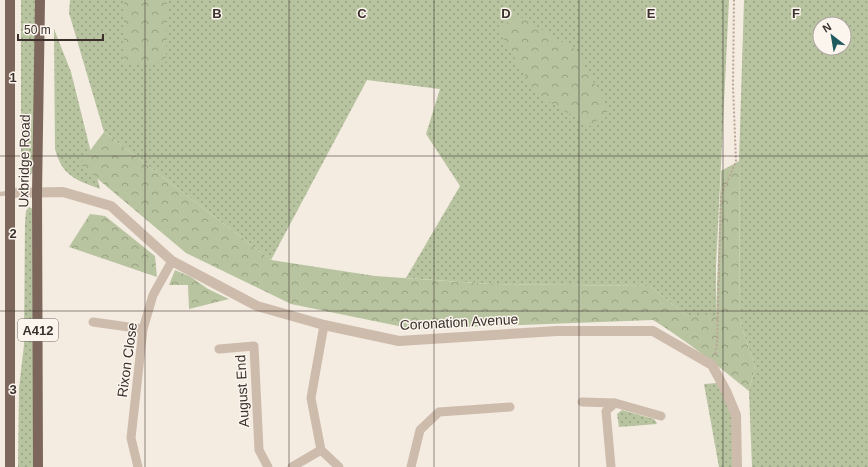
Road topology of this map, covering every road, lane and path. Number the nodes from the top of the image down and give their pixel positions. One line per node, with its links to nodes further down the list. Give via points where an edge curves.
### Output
1 (10, 0): 5 (main road, Uxbridge Road / A412)
2 (40, 0): 4 (main road, Uxbridge Road / A412)
3 (734, 0): 11 (path, via 733,86 736,162 721,195 717,346)
4 (38, 193): 5 (street, Coronation Avenue); 6 (street, Coronation Avenue, via 64,192 111,206); 18 (main road, Uxbridge Road / A412)
5 (5, 194): 17 (main road, Uxbridge Road / A412)
6 (172, 260): 8 (street, Coronation Avenue, via 257,306); 9 (street, Rixon Close, via 153,295)
7 (93, 322): 9 (street)
8 (324, 325): 11 (street, Coronation Avenue, via 399,341 557,331 653,331); 16 (street, via 310,398)
9 (143, 329): 19 (street, Rixon Close, via 131,438)
10 (219, 349): 20 (street, August End, via 254,346 259,450)
11 (712, 365): 25 (street, via 736,415)
12 (582, 402): 13 (street)
13 (615, 403): 15 (street); 24 (street, via 606,411)
14 (510, 408): 23 (street, via 439,412 420,430)
15 (660, 416)
16 (322, 450): 21 (street); 22 (street)
17 (10, 467)
18 (38, 467)
19 (138, 467)
20 (268, 467)
21 (292, 467)
22 (340, 467)
23 (411, 467)
24 (611, 467)
25 (737, 467)

